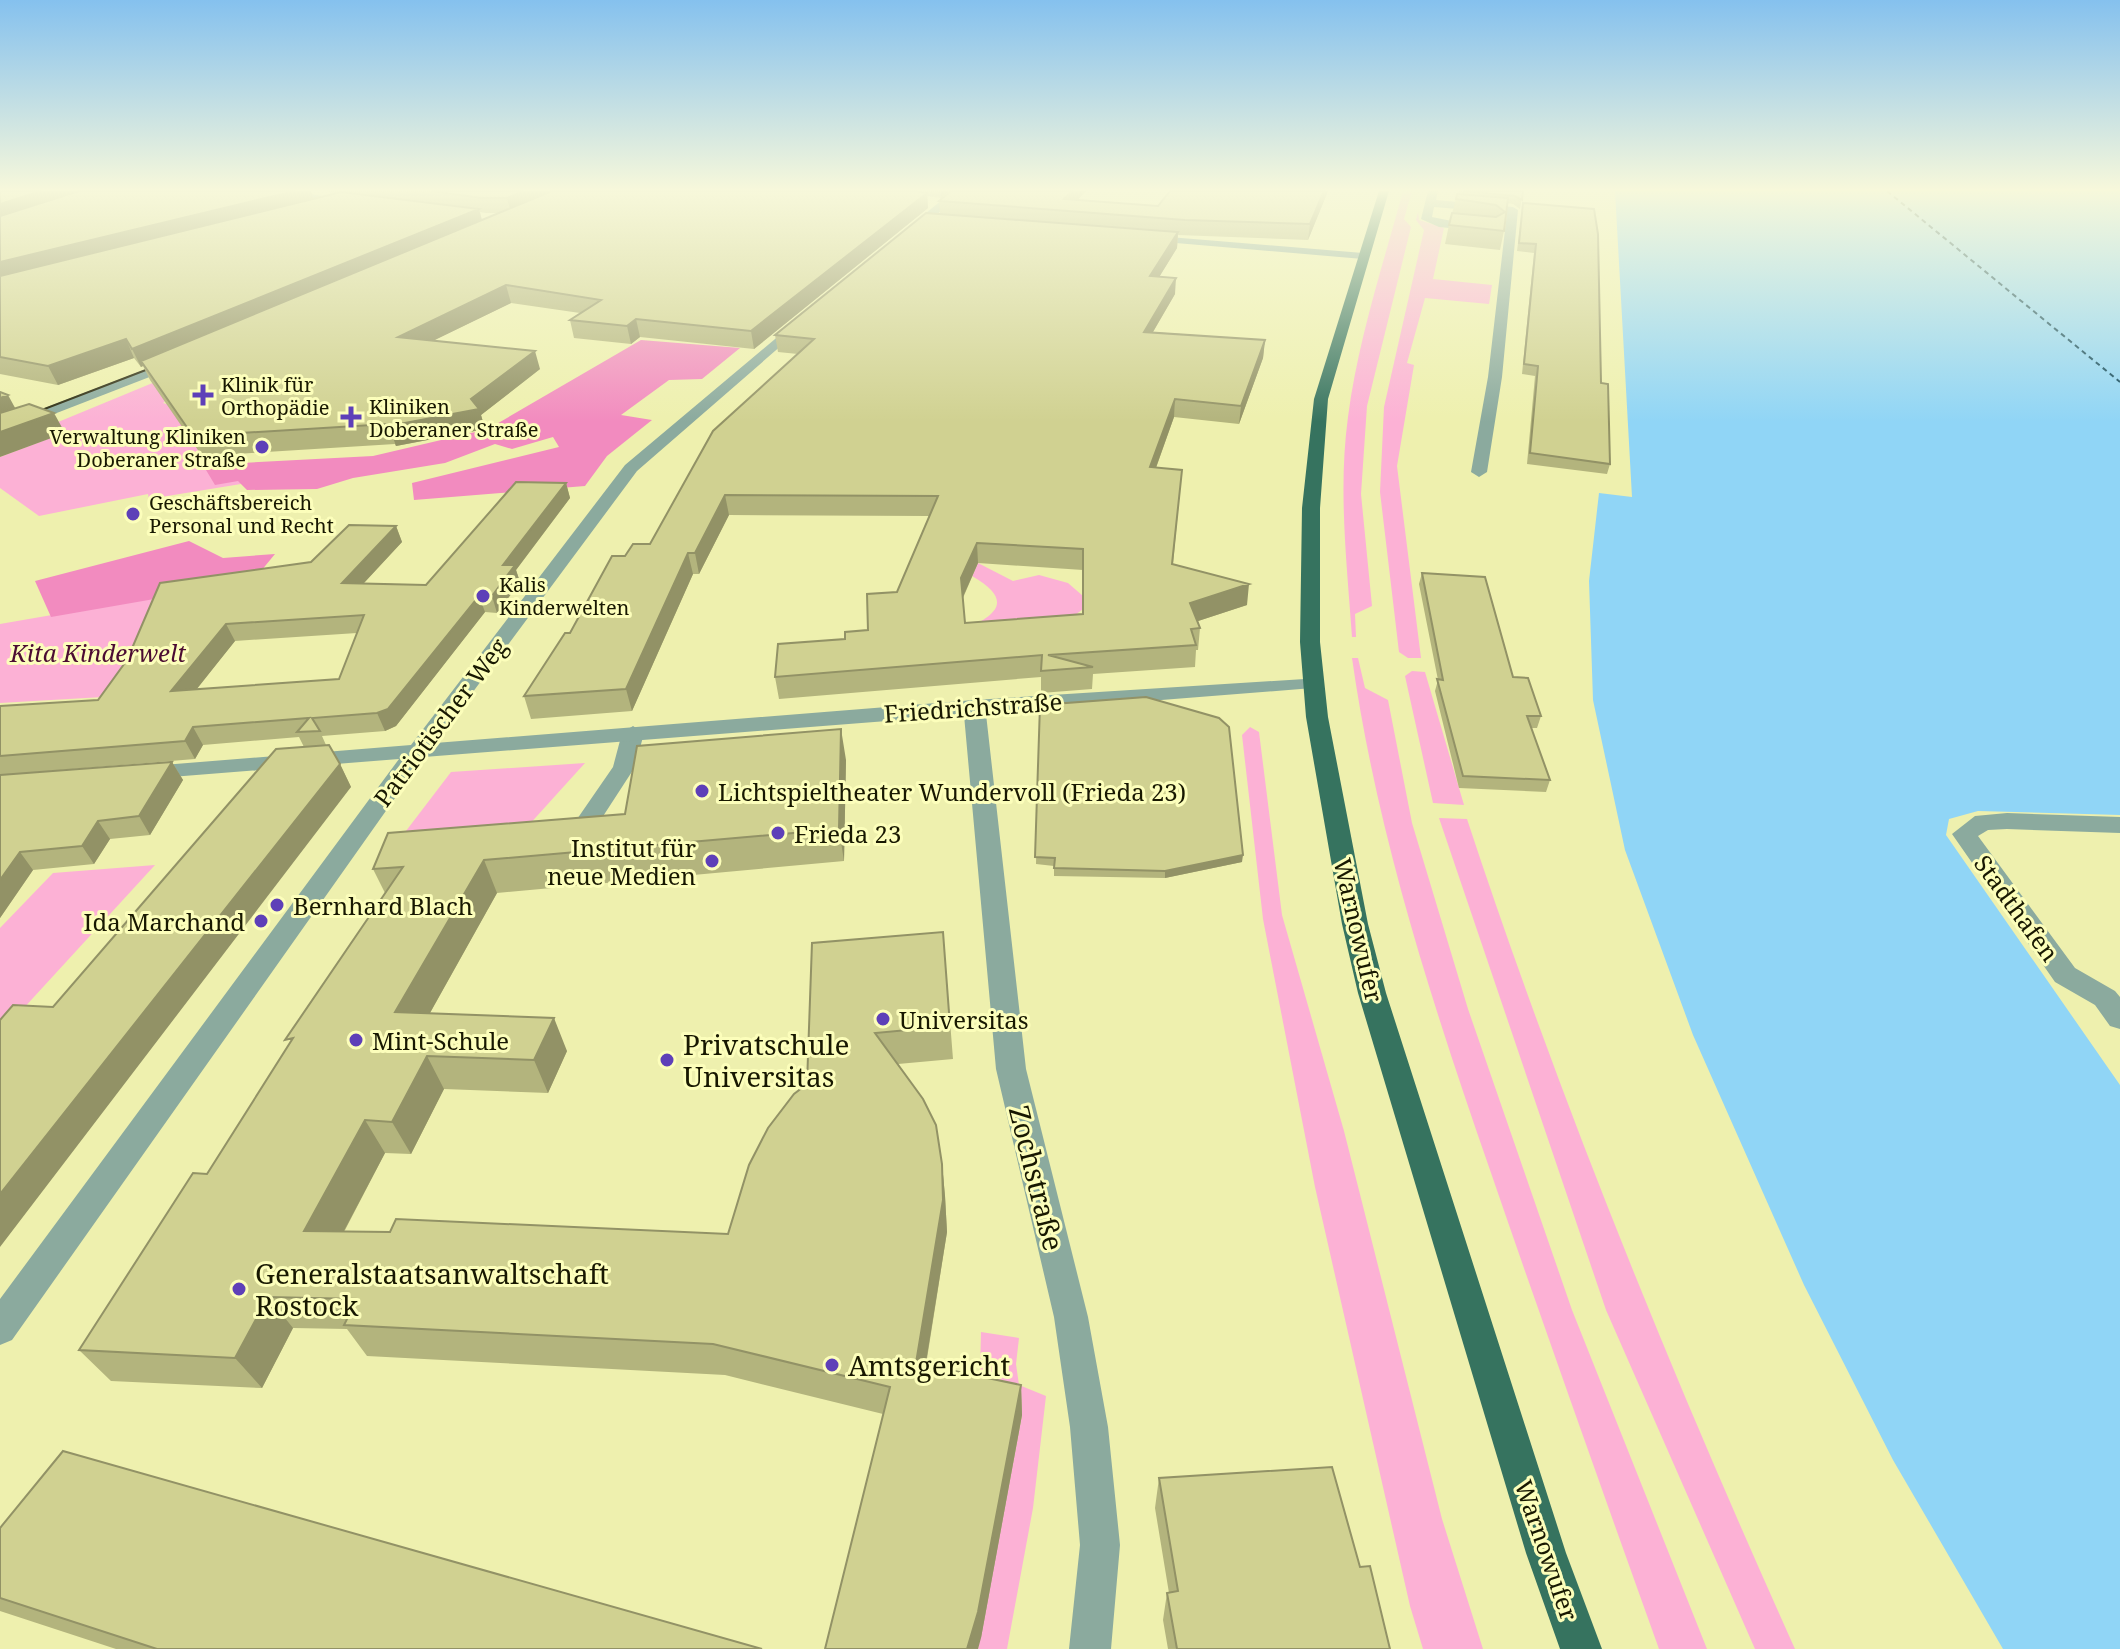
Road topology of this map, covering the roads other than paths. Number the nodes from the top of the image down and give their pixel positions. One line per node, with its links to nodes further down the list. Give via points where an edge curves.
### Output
1 (1359, 268): 7 (main road, Warnowufer, via 1321,399 1311,508)
2 (1507, 268): 6 (street)
3 (819, 307): 10 (street, Patriotischer Weg, via 631,468)
4 (0, 415): 5 (street, via 185,350)
5 (0, 430)
6 (1479, 472)
7 (1313, 682): 8 (street, Friedrichstraße); 17 (main road, Warnowufer, via 1372,993 1546,1553)
8 (974, 706): 9 (street, Friedrichstraße); 16 (street, Zochstraße, via 1011,1069 1071,1317 1089,1427 1100,1545)
9 (633, 733): 10 (street, Friedrichstraße); 13 (street, via 624,767)
10 (418, 750): 11 (street, Friedrichstraße); 15 (street, Patriotischer Weg)
11 (123, 774)
12 (2120, 825): 14 (street, Stadthafen, via 1983,822 1964,834 2065,975 2105,998)
13 (576, 838)
14 (2120, 1018)
15 (0, 1328)
16 (1090, 1649)
17 (1581, 1649)

